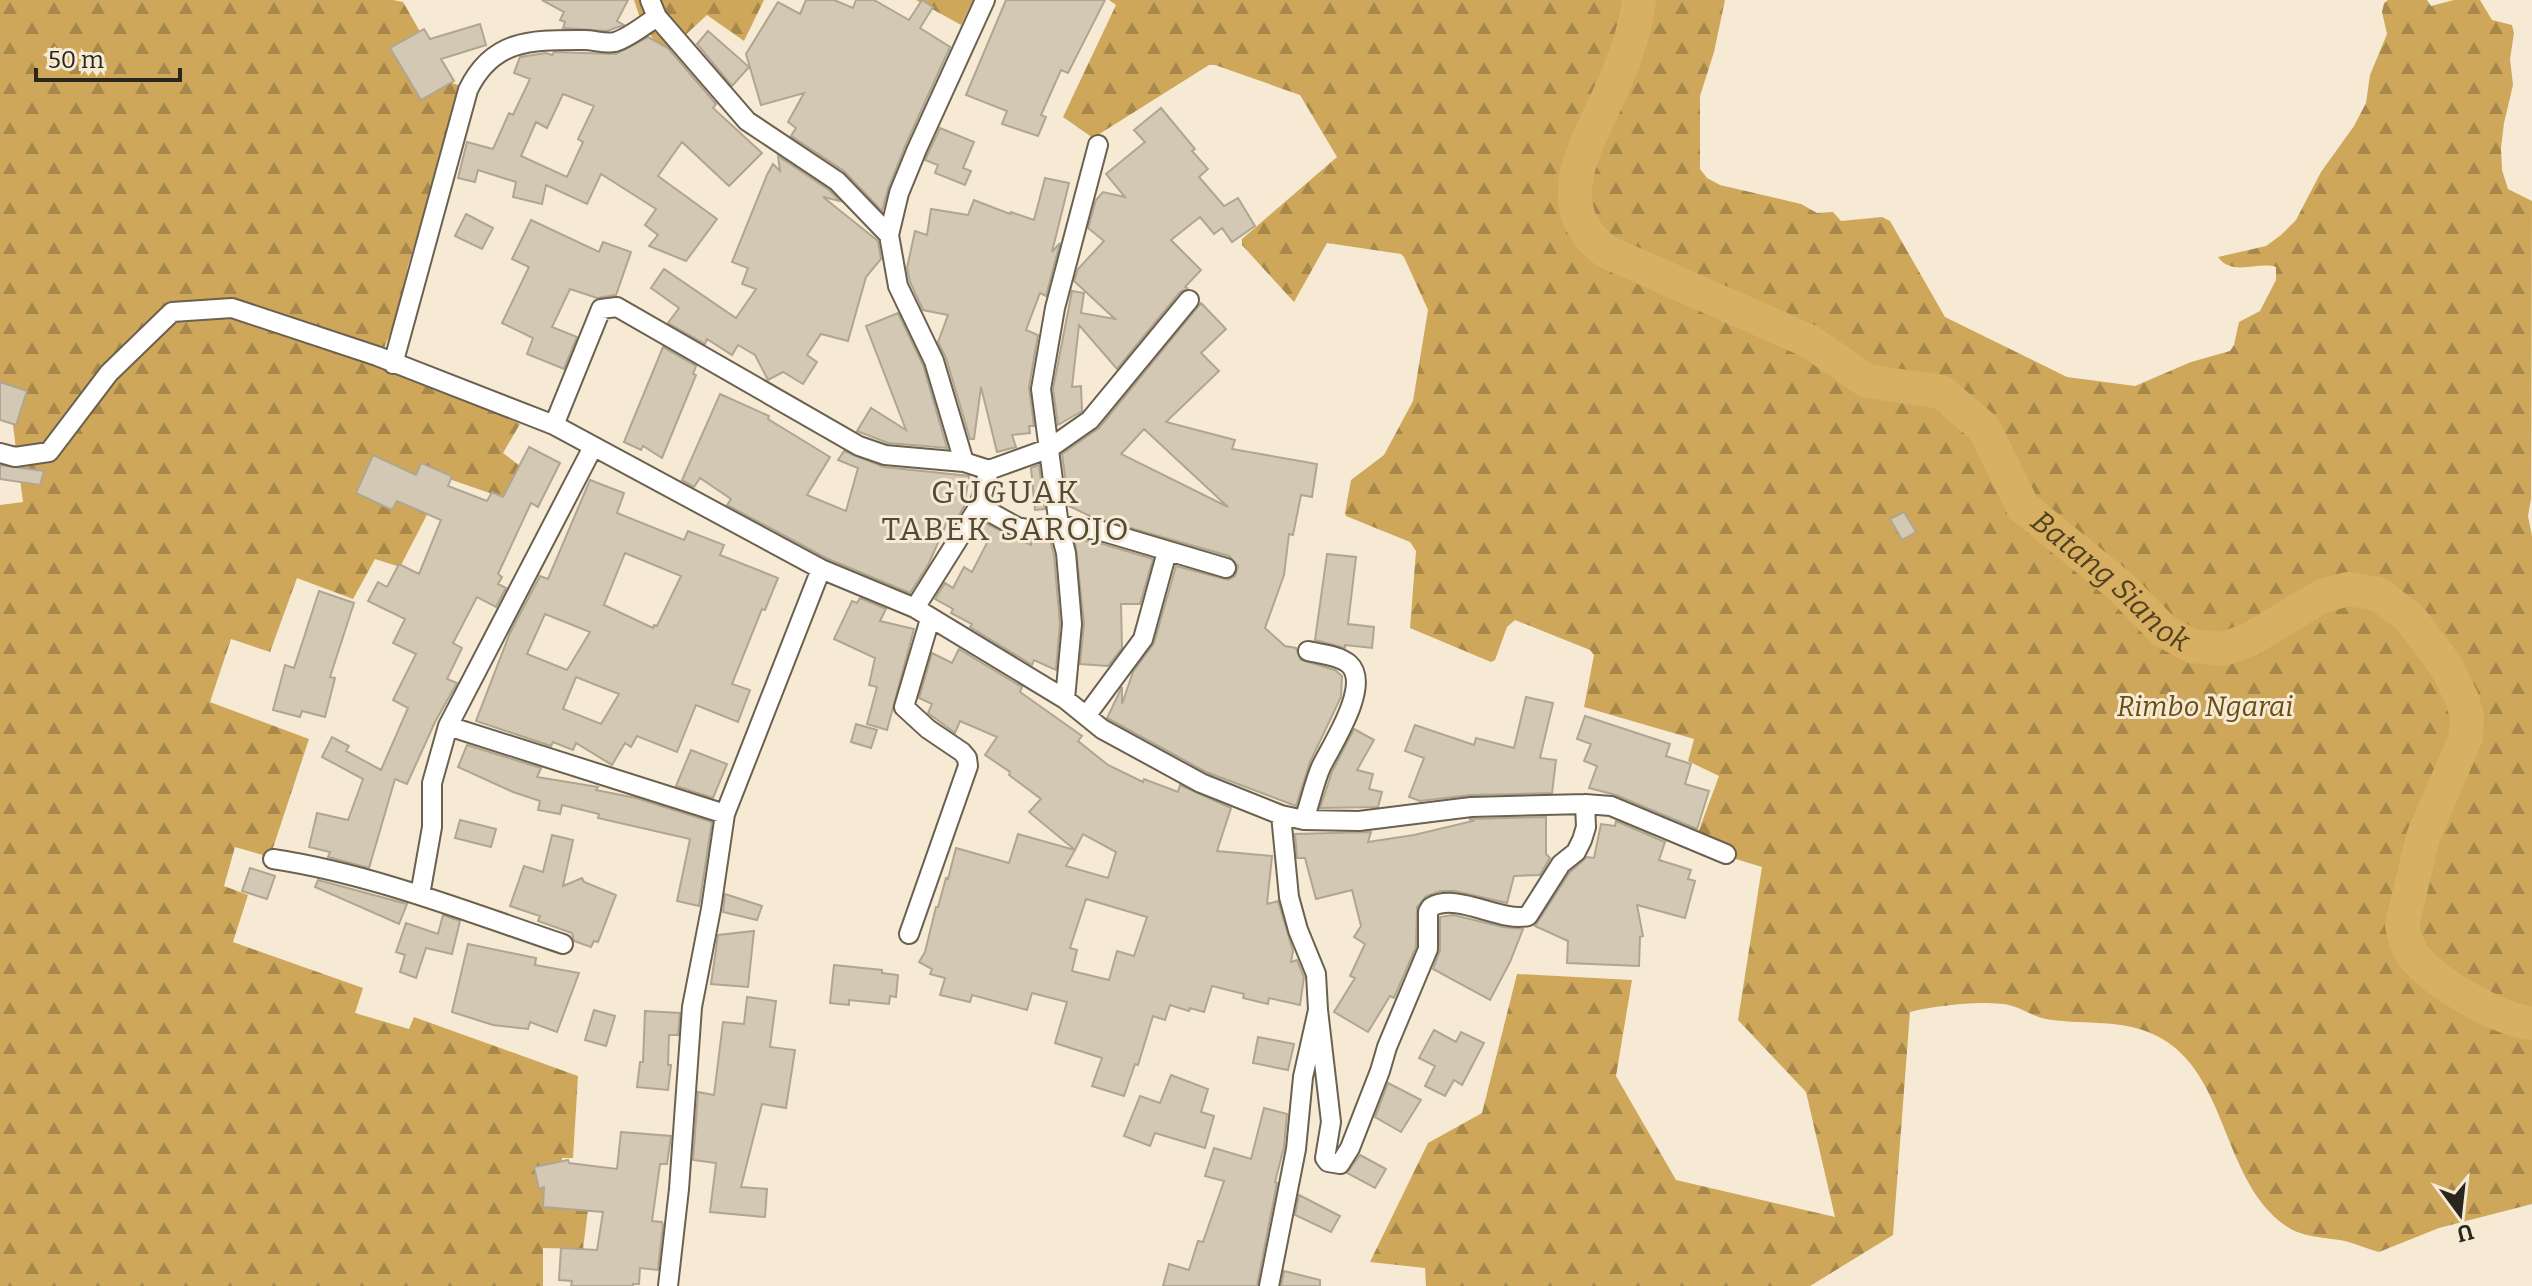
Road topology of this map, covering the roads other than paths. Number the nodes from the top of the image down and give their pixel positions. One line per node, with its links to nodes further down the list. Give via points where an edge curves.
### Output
1 (985, 0): 4 (street, via 899,193)
2 (654, 8): 4 (street, via 747,121 837,181); 6 (street, via 621,40 525,42 490,58 476,73)
3 (1098, 145): 9 (street, via 1055,308 1041,389)
4 (889, 235): 11 (street, via 898,286 934,361)
5 (1189, 300): 9 (street, via 1090,420)
6 (393, 364): 7 (street); 10 (street, via 232,308 172,312 109,373 49,452 15,457)
7 (554, 425): 8 (street); 11 (street, via 601,309 617,307 859,446 885,455)
8 (593, 447): 17 (street); 22 (street)
9 (1050, 448): 12 (street); 14 (street)
10 (0, 453)
11 (964, 462): 12 (street)
12 (989, 470): 13 (street)
13 (979, 506): 14 (street, via 1017,527); 18 (street)
14 (1059, 526): 15 (street, via 1098,530); 20 (street, via 1072,624)
15 (1170, 552): 16 (street); 21 (street, via 1143,639)
16 (1226, 568)
17 (821, 569): 18 (street); 24 (street)
18 (923, 613): 20 (street); 30 (street, via 904,707 962,752 968,766)
19 (1308, 651): 26 (street, via 1349,664 1355,684 1348,719 1322,766)
20 (1065, 699): 21 (street)
21 (1086, 716): 25 (street, via 1201,783)
22 (448, 726): 24 (street); 29 (street, via 432,783 432,827)
23 (1585, 804): 26 (street, via 1471,807 1359,821); 27 (street, via 1611,806); 34 (street, via 1586,827 1576,852 1561,864 1528,916 1446,902 1431,907 1428,949 1350,1148 1340,1164)
24 (725, 814): 35 (street, via 692,1007)
25 (1281, 815): 26 (street); 32 (street, via 1289,897 1316,974)
26 (1304, 820)
27 (1726, 854)
28 (273, 859): 29 (street, via 325,867)
29 (420, 895): 31 (street)
30 (909, 934)
31 (563, 944)
32 (1318, 1010): 33 (street, via 1303,1077); 34 (street, via 1331,1122)
33 (1296, 1149): 34 (street); 36 (street)
34 (1325, 1158)
35 (668, 1286)
36 (1269, 1286)

